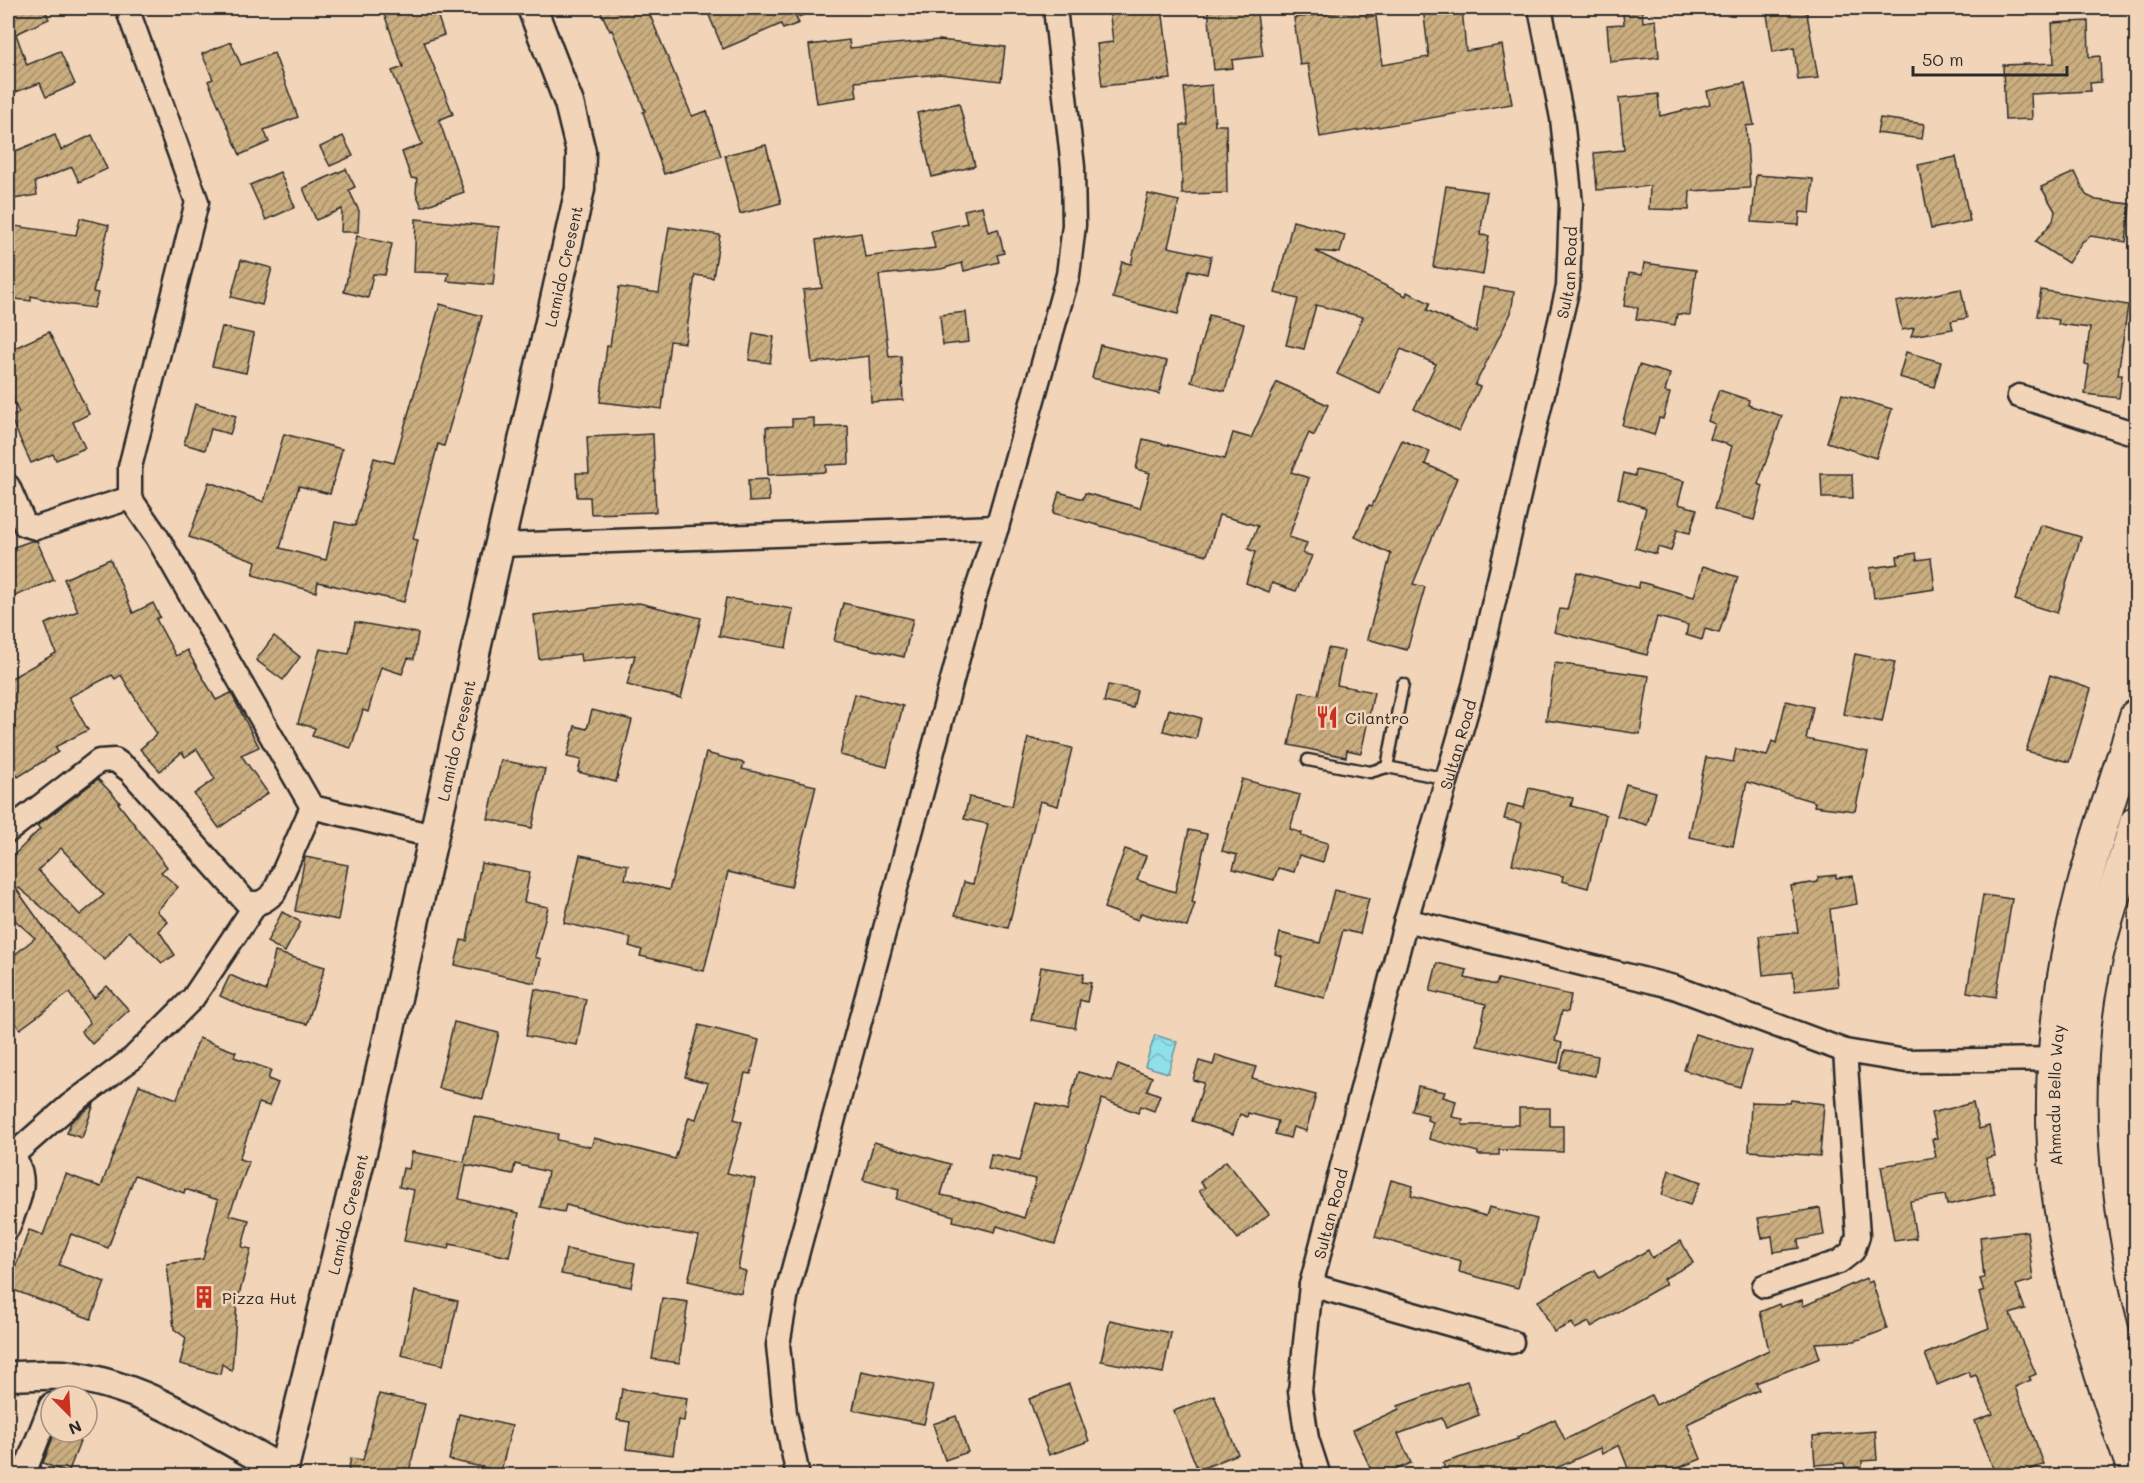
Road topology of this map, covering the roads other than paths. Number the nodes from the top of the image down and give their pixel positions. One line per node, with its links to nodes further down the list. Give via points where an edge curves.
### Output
1 (127, 8): 8 (street, via 197,202 130,467)
2 (532, 8): 10 (street, Lamido Cresent, via 569,103 580,152 580,189)
3 (1055, 8): 9 (street, via 1073,167 1068,275)
4 (1540, 8): 15 (street, Sultan Road, via 1562,118 1572,204 1568,287 1474,686)
5 (2019, 396): 6 (street)
6 (2136, 434)
7 (8, 486): 8 (street, via 25,525 36,528)
8 (130, 498): 16 (street, via 157,537)
9 (997, 527): 10 (street); 36 (street, via 975,595 787,1292 778,1345 785,1413)
10 (498, 545): 19 (street, Lamido Cresent)
11 (1403, 684): 14 (lane)
12 (2136, 716): 23 (main road, Ahmadu Bello Way, via 2072,936)
13 (1308, 760): 14 (lane, via 1370,772)
14 (1387, 767): 15 (lane)
15 (1448, 779): 21 (street, Sultan Road)
16 (312, 807): 19 (street); 20 (street, via 274,893)
17 (2136, 823): 23 (main road, Ahmadu Bello Way)
18 (8, 831): 20 (street, via 99,761 115,760 130,771 246,902)
19 (433, 836): 34 (street, Lamido Cresent, via 364,1144)
20 (256, 904): 24 (street, via 193,998 133,1058)
21 (1406, 920): 22 (street, via 1674,987); 26 (street, Sultan Road)
22 (1845, 1051): 23 (street, via 1906,1061); 27 (street, via 1858,1236 1853,1251 1839,1262)
23 (2068, 1059): 32 (main road, Ahmadu Bello Way, via 2089,1207 2111,1323); 38 (main road, Ahmadu Bello Way, via 2053,1119 2057,1183 2070,1252 2106,1393)
24 (10, 1151): 25 (street, via 20,1165 23,1188)
25 (8, 1228)
26 (1311, 1285): 28 (street); 37 (street, Sultan Road, via 1300,1391 1307,1440)
27 (1764, 1286)
28 (1512, 1342)
29 (8, 1376): 30 (street)
30 (49, 1384)
31 (99, 1387): 34 (street, via 116,1387 165,1406)
32 (2136, 1408)
33 (39, 1435): 35 (street)
34 (283, 1474)
35 (23, 1476)
36 (798, 1476)
37 (1319, 1476)
38 (2136, 1476)

